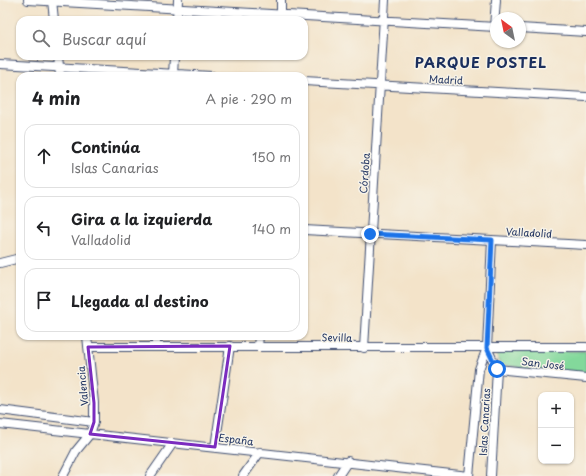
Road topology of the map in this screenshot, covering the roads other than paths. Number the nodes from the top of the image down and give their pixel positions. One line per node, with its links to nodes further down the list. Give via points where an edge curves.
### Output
1 (28, 0): 5 (street)
2 (281, 0): 8 (street)
3 (385, 0): 11 (street, Córdoba)
4 (496, 0): 7 (street)
5 (52, 1): 6 (street); 9 (street)
6 (178, 4): 8 (street); 10 (street)
7 (496, 12)
8 (280, 14): 11 (street)
9 (54, 16)
10 (177, 16)
11 (383, 20): 12 (street); 23 (street, Córdoba)
12 (490, 27)
13 (526, 28): 14 (street)
14 (586, 32)
15 (58, 60): 18 (street)
16 (174, 60): 21 (street)
17 (0, 64): 18 (street)
18 (59, 67): 19 (street); 20 (street)
19 (60, 72)
20 (130, 72)
21 (173, 72)
22 (308, 81): 23 (street, Madrid)
23 (379, 86): 24 (street, Madrid); 26 (street, Córdoba)
24 (586, 98)
25 (308, 230): 26 (street, Valladolid)
26 (370, 234): 27 (street, Valladolid); 39 (street, Córdoba)
27 (492, 240): 28 (street, Valladolid); 40 (street, Islas Canarias)
28 (586, 245)
29 (16, 259): 30 (street)
30 (0, 263)
31 (87, 340): 37 (street, Valencia)
32 (156, 340): 34 (street)
33 (259, 340): 36 (street)
34 (156, 346): 35 (street, Sevilla); 37 (street, Sevilla)
35 (230, 346): 36 (street, Sevilla); 48 (street)
36 (258, 346): 39 (street, Sevilla)
37 (88, 347): 44 (street, Valencia)
38 (586, 347): 40 (street, Sevilla)
39 (364, 348): 40 (street, Sevilla)
40 (487, 348): 41 (street, Islas Canarias); 55 (street, Islas Canarias, via 479,369)
41 (497, 369): 42 (street, San José); 56 (street, Islas Canarias)
42 (586, 378)
43 (0, 410): 44 (street)
44 (94, 422): 46 (street, Valencia)
45 (0, 424): 46 (street, España)
46 (90, 434): 47 (street, España); 51 (street, Valencia, via 76,452)
47 (174, 443): 48 (street, España); 52 (street)
48 (215, 447): 49 (street, España)
49 (260, 452): 50 (street, España); 53 (street)
50 (348, 461): 54 (street); 55 (street, España)
51 (63, 476)
52 (150, 476)
53 (243, 476)
54 (338, 476)
55 (469, 476)
56 (491, 476)

